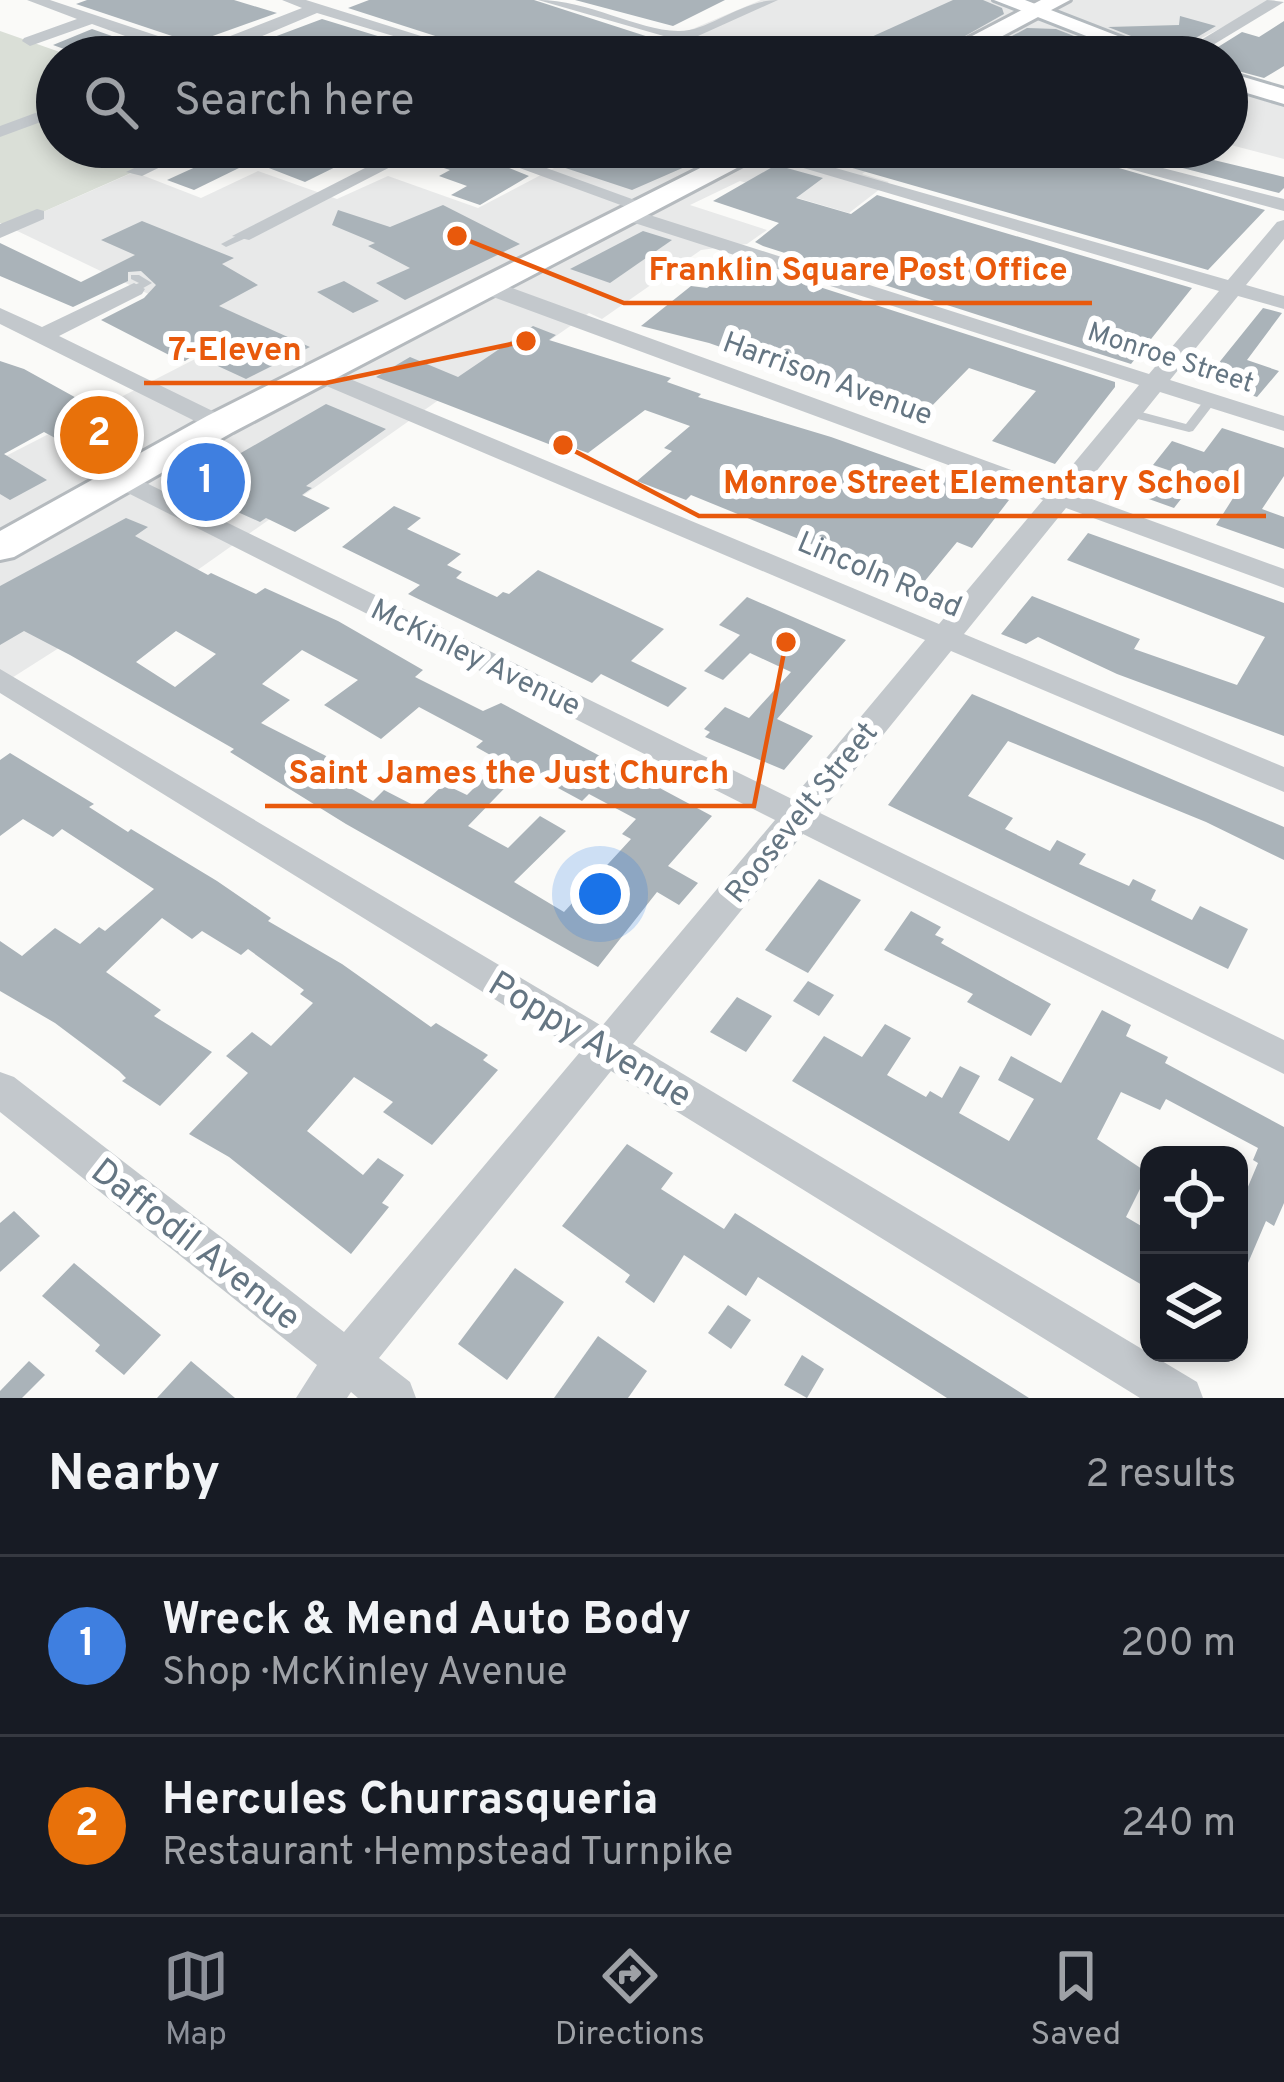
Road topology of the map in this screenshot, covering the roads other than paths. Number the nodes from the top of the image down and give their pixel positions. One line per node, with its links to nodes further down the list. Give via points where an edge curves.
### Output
1 (35, 0): 11 (street)
2 (290, 0): 9 (street)
3 (336, 0): 9 (street)
4 (546, 0): 16 (street)
5 (770, 0): 17 (street)
6 (1005, 0): 10 (main road)
7 (1059, 0): 10 (main road)
8 (1278, 0): 20 (street)
9 (316, 8): 14 (street); 15 (street)
10 (1034, 13): 18 (main road); 19 (main road)
11 (92, 19): 12 (street); 13 (street)
12 (44, 36)
13 (140, 36)
14 (247, 36)
15 (410, 36)
16 (678, 36)
17 (684, 36)
18 (987, 36)
19 (1100, 36)
20 (1217, 36)
21 (36, 39): 22 (street)
22 (30, 41)
23 (1248, 86): 24 (main road)
24 (1282, 97)
25 (36, 118): 26 (street)
26 (0, 132)
27 (144, 168): 33 (street)
28 (378, 168): 39 (street)
29 (524, 168): 35 (street, Monroe Street)
30 (721, 168): 35 (main road)
31 (823, 168): 42 (street)
32 (1140, 168): 34 (street)
33 (135, 172)
34 (1284, 205)
35 (636, 211): 41 (main road); 47 (street, Monroe Street)
36 (38, 215): 38 (street)
37 (1284, 226): 42 (street, Roosevelt Street)
38 (0, 232)
39 (234, 240)
40 (134, 283): 45 (street)
41 (485, 286): 46 (main road); 53 (street, Harrison Avenue)
42 (1233, 289): 43 (street); 47 (street, Roosevelt Street)
43 (1284, 303)
44 (0, 315): 45 (street)
45 (41, 336): 50 (street)
46 (317, 374): 50 (main road); 56 (street, Lincoln Road)
47 (1155, 383): 48 (street, Monroe Street); 49 (street, Roosevelt Street)
48 (1210, 400): 49 (lane, via 1189,428); 51 (street, Monroe Street)
49 (1130, 413): 53 (street, Roosevelt Street)
50 (220, 424): 52 (main road)
51 (1284, 424)
52 (121, 480): 54 (main road); 59 (street, McKinley Avenue)
53 (1060, 497): 55 (street, Harrison Avenue); 56 (street, Roosevelt Street)
54 (0, 547)
55 (1284, 579)
56 (945, 638): 58 (street, Lincoln Road); 59 (street, Roosevelt Street)
57 (0, 679): 60 (street, Poppy Avenue)
58 (1284, 780)
59 (797, 817): 60 (street, Roosevelt Street); 61 (street, McKinley Avenue)
60 (607, 1048): 63 (street, Roosevelt Street); 66 (street, Poppy Avenue)
61 (1284, 1058)
62 (0, 1088): 63 (street, Daffodil Avenue)
63 (348, 1362): 64 (street, Roosevelt Street); 65 (street, Daffodil Avenue)
64 (318, 1398)
65 (394, 1398)
66 (1181, 1398)

